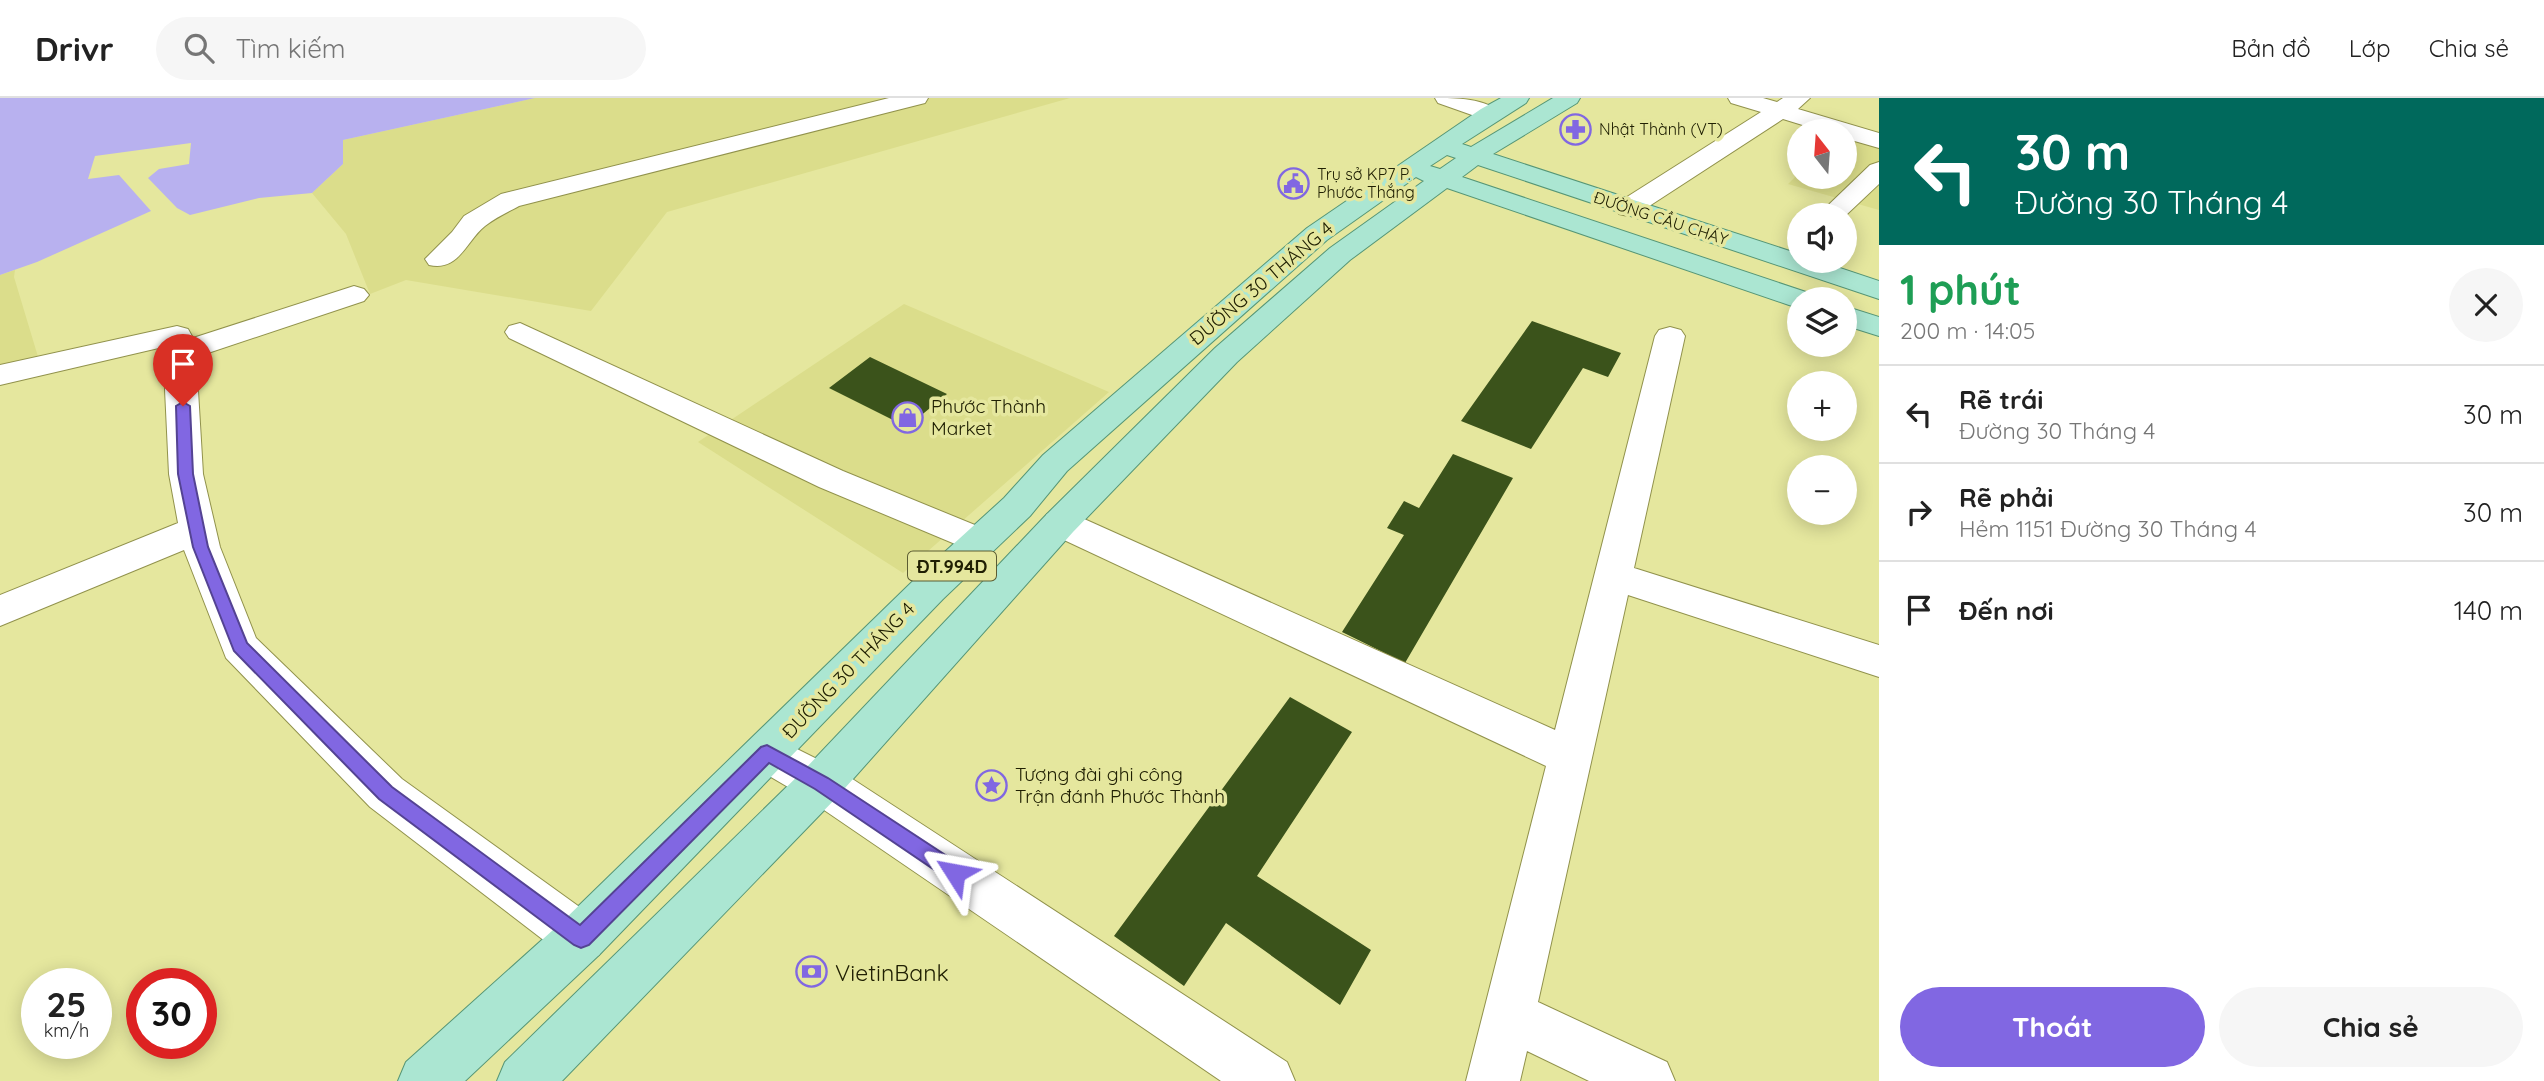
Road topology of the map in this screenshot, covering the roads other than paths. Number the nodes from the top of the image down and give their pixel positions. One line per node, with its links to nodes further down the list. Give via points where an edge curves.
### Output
1 (917, 98): 13 (street, via 510,200 473,222)
2 (1446, 98): 6 (street)
3 (1739, 98): 5 (street)
4 (1563, 99): 6 (main road, ĐƯỜNG 30 THÁNG 4 / ĐT.994D)
5 (1790, 104): 7 (street); 11 (street)
6 (1510, 112): 8 (main road, ĐƯỜNG 30 THÁNG 4 / ĐT.994D)
7 (1879, 141)
8 (1443, 162): 11 (main road, ĐƯỜNG CẦU CHÁY); 16 (main road, ĐƯỜNG CẦU CHÁY); 24 (main road, ĐƯỜNG 30 THÁNG 4 / ĐT.994D, via 1317,234 1055,463); 25 (main road, ĐƯỜNG 30 THÁNG 4 / ĐT.994D, via 1226,355)
9 (1879, 170): 10 (street)
10 (1844, 203)
11 (1628, 208): 12 (main road, ĐƯỜNG CẦU CHÁY)
12 (1787, 257)
13 (439, 259)
14 (1833, 273): 15 (main road, ĐƯỜNG CẦU CHÁY)
15 (1879, 290)
16 (1787, 294)
17 (354, 295): 22 (street)
18 (1857, 319): 19 (main road)
19 (1879, 327)
20 (520, 332): 27 (street, via 831,479)
21 (1670, 336): 28 (street)
22 (178, 344): 23 (street); 26 (street, via 186,474)
23 (0, 375)
24 (1017, 507): 25 (main road); 27 (main road, ĐƯỜNG 30 THÁNG 4 / ĐT.994D)
25 (1060, 523): 32 (street); 33 (main road, ĐƯỜNG 30 THÁNG 4 / ĐT.994D)
26 (197, 530): 29 (street); 34 (street, via 240,647 386,793)
27 (979, 541): 31 (main road, ĐƯỜNG 30 THÁNG 4 / ĐT.994D)
28 (1613, 576): 30 (street); 32 (street)
29 (0, 611)
30 (1879, 661)
31 (767, 753): 33 (street); 34 (main road, ĐƯỜNG 30 THÁNG 4 / ĐT.994D)
32 (1570, 755): 36 (street)
33 (821, 783): 35 (main road, ĐƯỜNG 30 THÁNG 4 / ĐT.994D); 39 (street)
34 (581, 938): 35 (main road); 37 (main road, ĐƯỜNG 30 THÁNG 4 / ĐT.994D)
35 (632, 972): 38 (main road, ĐƯỜNG 30 THÁNG 4 / ĐT.994D)
36 (1508, 1015): 40 (street); 41 (street)
37 (425, 1081)
38 (524, 1081)
39 (1268, 1081)
40 (1493, 1081)
41 (1648, 1081)

